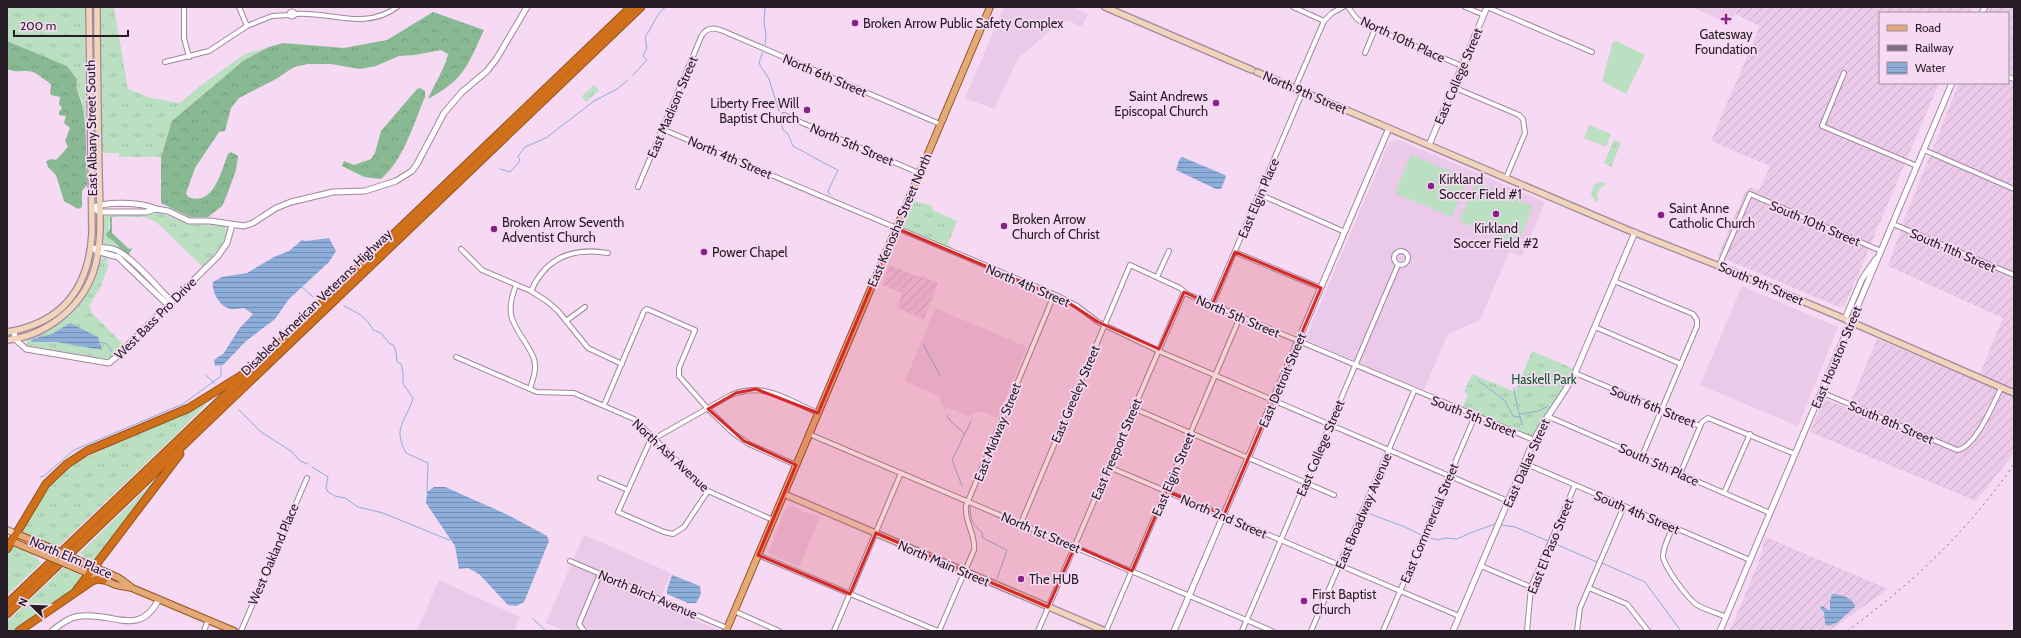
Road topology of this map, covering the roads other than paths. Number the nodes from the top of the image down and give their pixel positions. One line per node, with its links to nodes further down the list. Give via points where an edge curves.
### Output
1 (89, 7): 47 (main road, East Albany Street South)
2 (96, 7): 46 (main road, East Albany Street South)
3 (184, 7): 26 (street, via 184,38)
4 (239, 7): 21 (street)
5 (397, 7): 17 (street, via 382,16 351,20)
6 (527, 7): 51 (street, via 490,67 453,101 444,113 423,155 412,170 396,181 364,191 333,192 283,204 249,225)
7 (631, 7): 91 (highway, Disabled American Veterans Highway)
8 (641, 7): 19 (highway, Disabled American Veterans Highway)
9 (645, 7): 19 (highway)
10 (990, 7): 35 (main road, East Kenosha Street North)
11 (1105, 7): 32 (main road, North 9th Street)
12 (1293, 7): 20 (street)
13 (1343, 7): 20 (street)
14 (1348, 7): 23 (street, North 10th Place, via 1360,21)
15 (1465, 7): 18 (street)
16 (1487, 7): 18 (street, East College Street); 24 (street)
17 (292, 12): 21 (street, via 272,16)
18 (1484, 15): 28 (street, East College Street)
19 (630, 18): 113 (highway, Disabled American Veterans Highway)
20 (1324, 21): 32 (street)
21 (247, 26): 26 (street, via 208,51)
22 (709, 29): 35 (street, North 6th Street, via 723,31); 37 (street, East Madison Street, via 702,35)
23 (1375, 29): 25 (street); 28 (street, North 10th Place)
24 (1592, 52)
25 (1366, 53)
26 (189, 57): 27 (street)
27 (165, 62)
28 (1462, 66): 31 (street, East College Street)
29 (1844, 74): 40 (street, via 1822,126)
30 (1952, 84): 39 (street, East Houston Street)
31 (1453, 87): 38 (street, East College Street); 42 (street, via 1523,119 1525,133)
32 (1295, 88): 33 (main road, North 9th Street)
33 (1303, 91): 36 (main road, North 9th Street); 45 (street, East Elgin Place)
34 (784, 115): 41 (street, North 5th Street)
35 (940, 124): 41 (main road, East Kenosha Street North)
36 (1389, 128): 38 (main road, North 9th Street); 53 (street, East Detroit Street)
37 (662, 129): 43 (street, East Madison Street); 52 (street, North 4th Street)
38 (1429, 145): 42 (main road, North 9th Street)
39 (1924, 150): 40 (street, East Houston Street); 44 (street)
40 (1917, 166): 50 (street, East Houston Street)
41 (919, 173): 52 (main road, East Kenosha Street North)
42 (1506, 178): 54 (main road, South 9th Street)
43 (638, 187)
44 (2014, 189)
45 (1259, 194): 53 (street); 59 (street, East Elgin Place)
46 (99, 204): 47 (street); 48 (street, via 146,204); 49 (main road, East Albany Street South)
47 (92, 208): 49 (street); 55 (main road, East Albany Street South)
48 (156, 208): 49 (street, via 146,212); 51 (street, via 189,221)
49 (100, 212): 56 (main road, East Albany Street South)
50 (1893, 224): 61 (street, East Houston Street); 65 (street, South 11th Street)
51 (232, 225): 73 (street, West Bass Pro Drive, via 223,250)
52 (896, 228): 72 (street, North 4th Street); 105 (main road, East Kenosha Street North)
53 (1344, 232): 69 (street, East Detroit Street)
54 (1635, 232): 64 (main road, South 9th Street); 67 (street, East Dallas Street)
55 (91, 249): 56 (street); 82 (main road, East Albany Street South, via 85,274 70,299 46,319)
56 (99, 249): 73 (street, via 118,257); 84 (main road, East Albany Street South, via 92,275 84,292 72,307 47,327)
57 (460, 249): 68 (street, via 482,270)
58 (1169, 251): 66 (street)
59 (1235, 252): 69 (street); 74 (street, East Elgin Place)
60 (608, 253): 70 (street, via 583,251 564,256 544,270)
61 (1880, 253): 64 (street, South 10th Street, via 1750,194); 77 (street, via 1862,279); 79 (street, East Houston Street)
62 (1130, 265): 66 (street, North 5th Street); 80 (street, East Greeley Street)
63 (1398, 265): 92 (street, East College Street)
64 (1719, 266): 77 (main road, South 9th Street)
65 (2014, 275)
66 (1157, 277): 71 (street, North 5th Street)
67 (1614, 281): 81 (street, East Dallas Street); 90 (street, via 1693,314 1697,326)
68 (516, 285): 70 (street); 96 (street, via 511,299 510,316 516,331 534,358 535,373)
69 (1321, 288): 86 (street, East Detroit Street)
70 (531, 292): 78 (street, via 553,306)
71 (1184, 292): 74 (street, North 5th Street); 87 (street, East Freeport Street)
72 (1054, 295): 80 (street, North 4th Street, via 1073,303); 137 (street, East Midway Street)
73 (170, 303): 84 (street, West Bass Pro Drive, via 109,363 26,349)
74 (1212, 305): 76 (street, North 5th Street)
75 (585, 307): 78 (street)
76 (1240, 316): 86 (street, North 5th Street); 94 (street, East Elgin Street)
77 (1845, 319): 79 (street, South 9th Street)
78 (566, 321): 89 (street, via 588,348)
79 (1851, 322): 95 (main road, South 9th Street); 98 (street, East Houston Street)
80 (1104, 325): 87 (street, North 4th Street); 142 (street, East Greeley Street)
81 (1595, 327): 90 (street); 93 (street, East Dallas Street)
82 (14, 331): 83 (main road, East Albany Street South); 84 (street)
83 (7, 332)
84 (15, 339): 85 (main road, East Albany Street South)
85 (7, 340)
86 (1298, 342): 92 (street, North 5th Street); 100 (street, East Detroit Street)
87 (1158, 350): 94 (street, North 4th Street); 102 (street, East Freeport Street)
88 (456, 357): 96 (street, North Ash Avenue)
89 (622, 364): 101 (street); 103 (street, via 646,309 695,330 679,373 682,380)
90 (1681, 364): 104 (street)
91 (256, 366): 146 (highway, via 189,408 70,461 46,484); 170 (highway, Disabled American Veterans Highway)
92 (1355, 366): 97 (street, North 5th Street); 108 (street, East College Street)
93 (1575, 373): 104 (street, South 6th Street); 107 (street, East Dallas Street, via 1564,394)
94 (1215, 375): 100 (street, North 4th Street); 111 (street, East Elgin Street)
95 (2001, 388): 98 (street, South 8th Street, via 1982,425 1962,449 1954,449); 99 (main road, South 9th Street)
96 (530, 389): 101 (street, North Ash Avenue, via 545,393 574,393)
97 (1414, 391): 106 (street, South 5th Street); 116 (street, East Broadway Avenue)
98 (1821, 392): 117 (street, East Houston Street)
99 (2014, 393)
100 (1273, 401): 108 (street, North 4th Street); 119 (street, East Detroit Street)
101 (604, 405): 114 (street, North Ash Avenue, via 630,417)
102 (1133, 408): 111 (street); 122 (street, East Freeport Street)
103 (708, 409): 105 (street, via 736,393 756,389 774,393); 114 (street); 120 (street, via 744,441)
104 (1661, 410): 109 (street, South 6th Street); 118 (street)
105 (818, 413): 110 (main road, East Kenosha Street North)
106 (1475, 416): 115 (street, South 5th Street); 125 (street, East Commercial Street)
107 (1547, 416): 115 (street, East Dallas Street); 118 (street, South 5th Place)
108 (1330, 425): 116 (street, North 4th Street); 128 (street, East College Street)
109 (1700, 426): 112 (street, South 6th Street, via 1706,418 1712,418); 124 (street)
110 (809, 434): 120 (main road, East Kenosha Street North); 123 (street, North 1st Street)
111 (1190, 434): 119 (street); 132 (street, East Elgin Street)
112 (1750, 434): 117 (street, South 6th Street); 133 (street)
113 (192, 438): 156 (highway); 173 (highway, Disabled American Veterans Highway)
114 (654, 440): 130 (street, via 648,444); 131 (street, North Ash Avenue)
115 (1534, 440): 121 (street, East Dallas Street)
116 (1389, 450): 125 (street); 154 (street, East Broadway Avenue)
117 (1795, 454): 139 (street, East Houston Street)
118 (1642, 456): 124 (street, South 5th Place)
119 (1248, 458): 128 (street); 140 (street, East Detroit Street)
120 (797, 463): 134 (main road)
121 (1524, 463): 129 (street, South 4th Street); 136 (street, East Dallas Street)
122 (1108, 467): 132 (street, North 2nd Street); 149 (street, East Freeport Street)
123 (901, 473): 137 (street, North 1st Street); 145 (street)
124 (1680, 474): 133 (street, South 5th Place)
125 (1450, 476): 136 (street); 165 (street, East Commercial Street)
126 (307, 478): 184 (street, West Oakland Place)
127 (600, 478): 130 (street)
128 (1305, 483): 135 (street); 148 (street, East College Street)
129 (1575, 485): 138 (street, South 4th Street); 162 (street, East El Paso Street)
130 (628, 490): 131 (street, via 618,512 673,534 681,530)
131 (708, 491): 141 (street, North Ash Avenue)
132 (1166, 491): 140 (street, North 2nd Street); 157 (street, East Elgin Street)
133 (1724, 493): 139 (street, South 5th Place)
134 (784, 494): 141 (main road); 145 (main road, North Main Street)
135 (1334, 495)
136 (1508, 501): 155 (street, East Dallas Street)
137 (969, 502): 142 (street, North 1st Street); 158 (street, East Midway Street, via 966,514 974,536 974,545)
138 (1624, 506): 143 (street, South 4th Street); 164 (street)
139 (1770, 513): 152 (street, East Houston Street)
140 (1224, 515): 148 (street, North 2nd Street); 168 (street, East Detroit Street)
141 (773, 520): 151 (main road)
142 (1021, 523): 149 (street, North 1st Street)
143 (1673, 527): 152 (street, South 4th Street); 175 (street, via 1664,551 1663,558 1667,567 1692,600)
144 (7, 530): 146 (main road, North Elm Place)
145 (876, 533): 158 (main road, North Main Street); 167 (street)
146 (17, 534): 147 (highway); 156 (main road, North Elm Place, bridge)
147 (10, 540): 150 (highway); 159 (main road, North Elm Place, bridge)
148 (1281, 540): 154 (street, North 2nd Street); 177 (street, East College Street)
149 (1075, 546): 157 (street, North 1st Street); 171 (street, East Freeport Street)
150 (7, 549)
151 (758, 555): 167 (street); 172 (main road)
152 (1750, 560): 175 (street, East Houston Street)
153 (570, 561): 160 (street, North Birch Avenue)
154 (1340, 565): 165 (street, North 2nd Street); 194 (street, East Broadway Avenue)
155 (1481, 566): 162 (street); 174 (street, East Dallas Street)
156 (94, 567): 159 (highway); 163 (main road, North Elm Place, via 119,578)
157 (1132, 570): 168 (street, North 1st Street); 190 (street, East Elgin Street)
158 (965, 571): 171 (main road, North Main Street); 188 (street, East Midway Street)
159 (88, 573): 161 (main road, North Elm Place); 166 (highway)
160 (600, 574): 178 (street, North Birch Avenue); 185 (street, via 580,624)
161 (104, 580): 163 (main road, North Elm Place); 166 (highway, via 96,580)
162 (1531, 587): 197 (street, East El Paso Street)
163 (132, 588): 169 (main road, North Elm Place)
164 (1589, 588): 179 (street, via 1627,604); 198 (street, via 1579,613)
165 (1400, 590): 174 (street, North 2nd Street); 195 (street, East Commercial Street)
166 (76, 591): 180 (highway)
167 (850, 594): 187 (street); 188 (street)
168 (1189, 595): 177 (street, North 1st Street); 191 (street, East Detroit Street)
169 (159, 599): 176 (main road, North Elm Place); 181 (street, via 148,616 134,622 83,615 66,620)
170 (7, 604)
171 (1048, 607): 189 (street, East Freeport Street); 190 (main road, North Main Street)
172 (734, 611): 178 (main road); 186 (street)
173 (7, 614)
174 (1459, 616): 196 (street, East Dallas Street)
175 (1726, 617): 199 (street, East Houston Street)
176 (208, 620): 182 (street); 183 (main road, North Elm Place)
177 (1247, 620): 192 (street, East College Street); 193 (street, North 1st Street)
178 (726, 629)
179 (1646, 630)
180 (19, 631)
181 (52, 631)
182 (204, 631)
183 (234, 631)
184 (241, 631)
185 (584, 631)
186 (779, 631)
187 (834, 631)
188 (938, 631)
189 (1038, 631)
190 (1106, 631)
191 (1174, 631)
192 (1242, 631)
193 (1272, 631)
194 (1312, 631)
195 (1383, 631)
196 (1453, 631)
197 (1527, 631)
198 (1577, 631)
199 (1720, 631)

